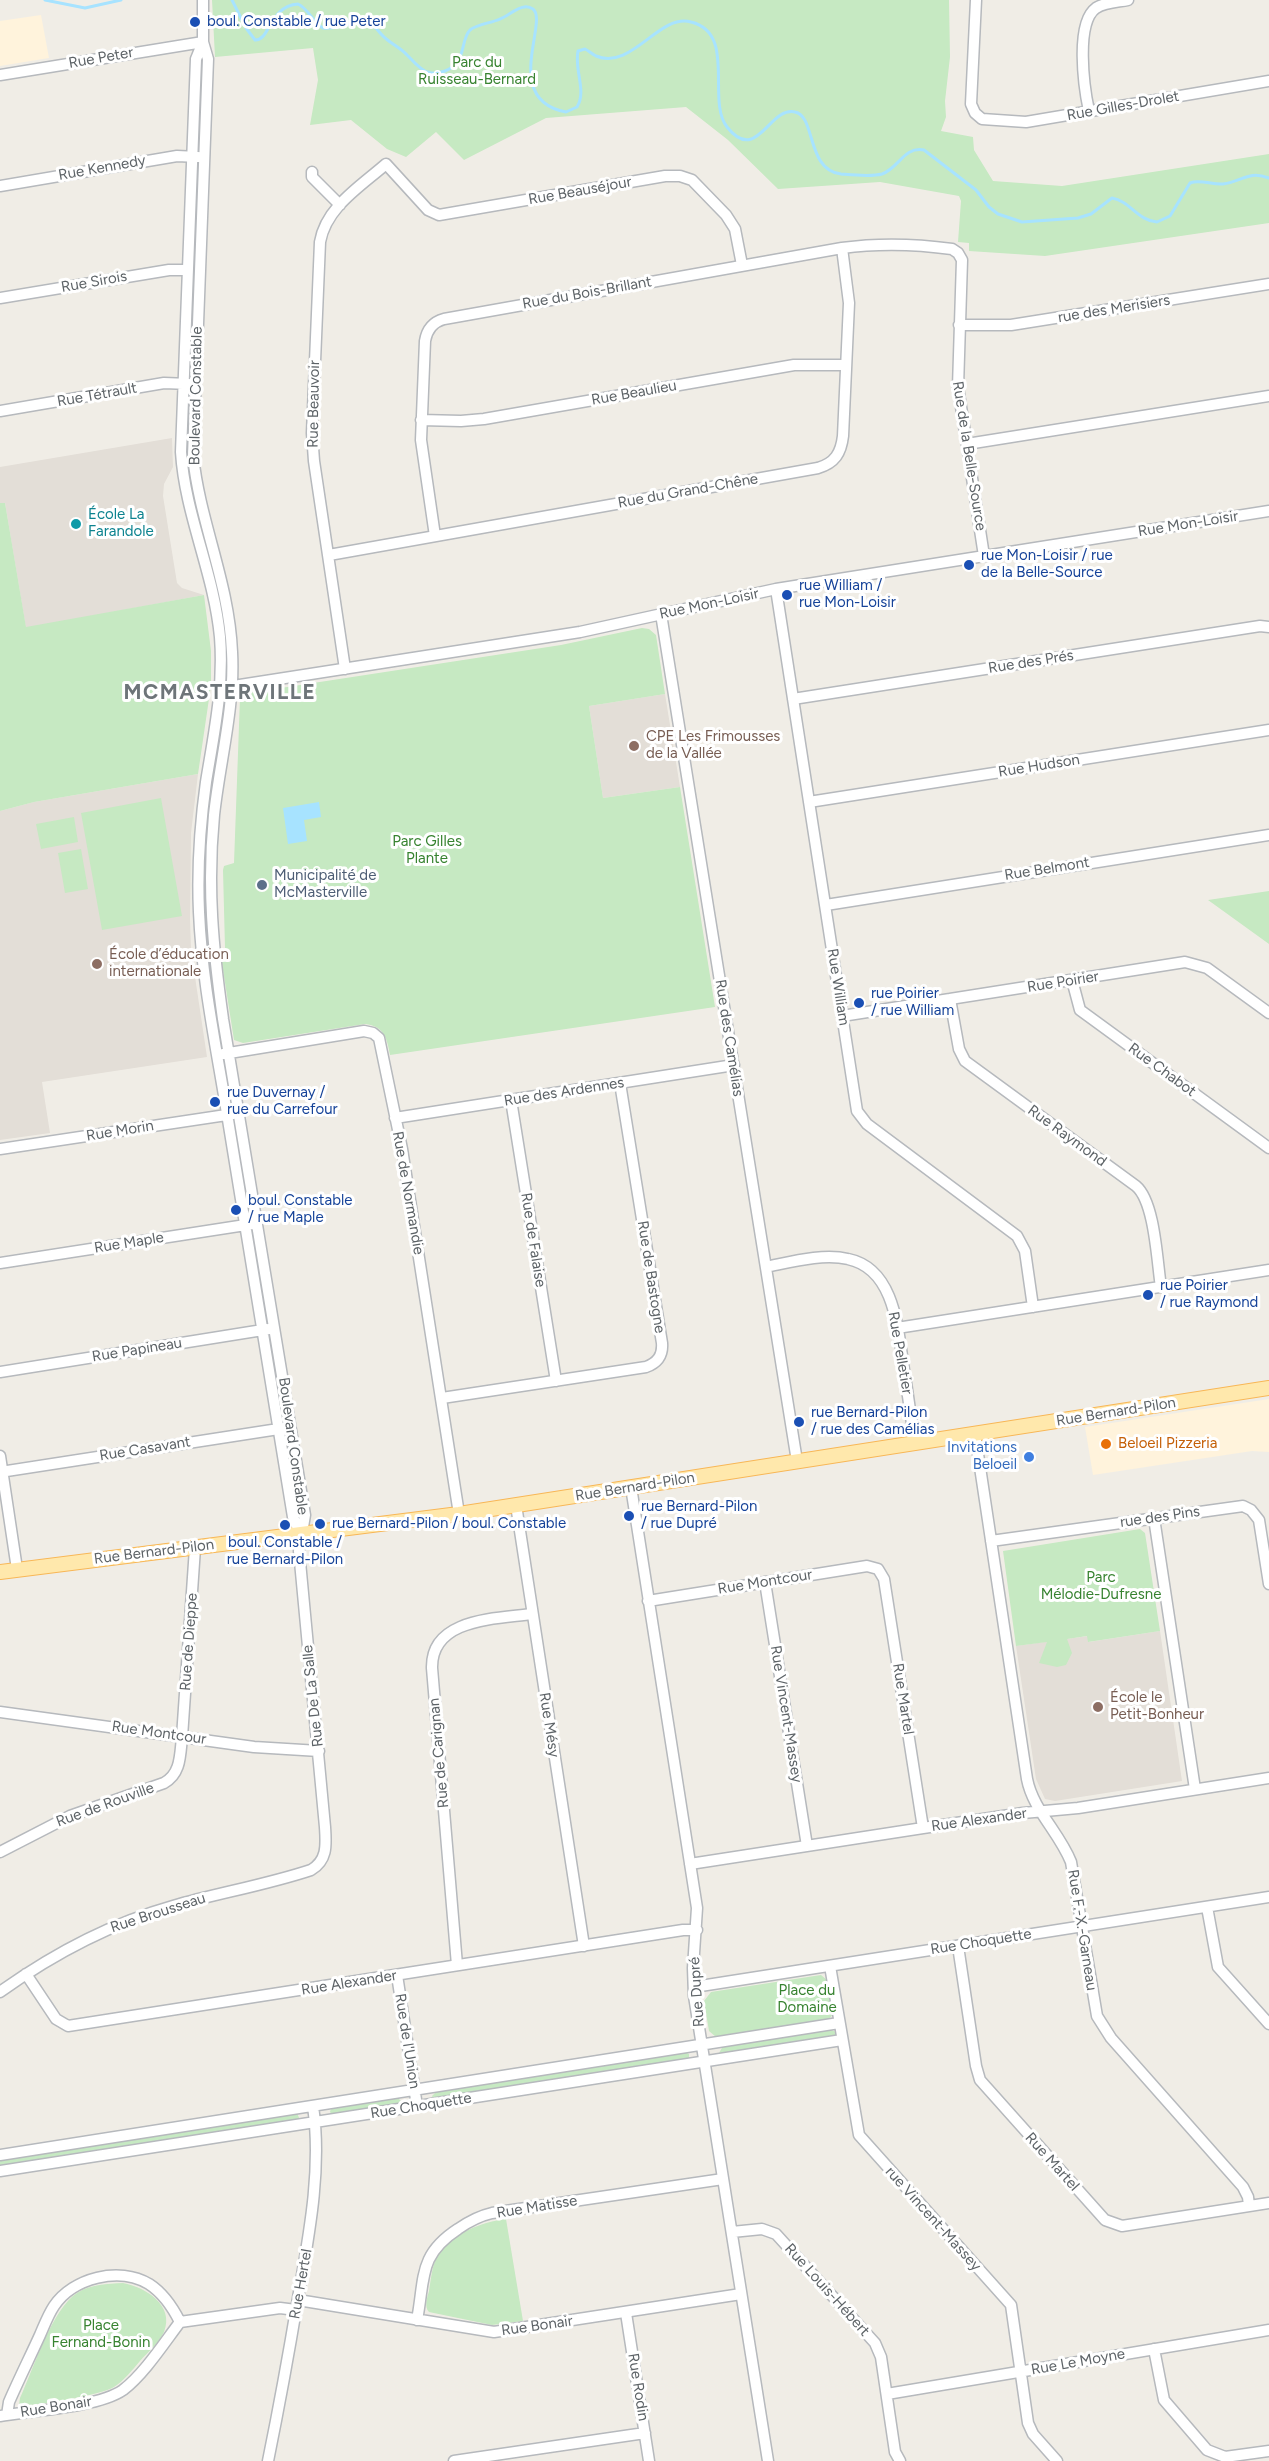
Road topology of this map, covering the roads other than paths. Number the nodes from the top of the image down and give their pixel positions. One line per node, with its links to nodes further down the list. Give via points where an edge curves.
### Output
1 (203, 0): 4 (street, Boulevard Constable)
2 (976, 0): 7 (street, Rue Gilles-Drolet, via 971,100 977,116 1026,122)
3 (1128, 0): 7 (street, via 1100,6 1086,22 1083,78)
4 (203, 42): 5 (street, Rue Peter); 8 (street, Boulevard Constable, via 196,59); 9 (street, Boulevard Constable, via 208,59)
5 (0, 75)
6 (1269, 81): 7 (street, Rue Gilles-Drolet)
7 (1089, 111)
8 (192, 156): 9 (street, Rue Kennedy); 12 (street, Rue Kennedy); 17 (street, Boulevard Constable)
9 (204, 157): 23 (street, Boulevard Constable)
10 (386, 164): 13 (street, Rue Beauvoir); 16 (street, Rue Beauséjour, via 429,212 439,215 668,176 684,177 732,221)
11 (312, 172): 13 (street, via 312,177)
12 (0, 186)
13 (340, 205): 30 (street, Rue Beauvoir, via 327,222 320,242 312,423)
14 (842, 248): 15 (street, Rue du Bois-Brillant, via 883,245); 16 (street, Rue du Bois-Brillant); 21 (street, Rue du Grand-Chêne, via 848,289)
15 (955, 250): 20 (street, Rue de la Belle-Source, via 962,260)
16 (742, 265): 26 (street, Rue du Bois-Brillant, via 438,321 425,337)
17 (187, 270): 19 (street, Rue Sirois); 22 (street, Boulevard Constable)
18 (1269, 284): 20 (street, rue des Merisiers, via 1011,325)
19 (0, 298)
20 (959, 325): 27 (street, Rue de la Belle-Source, via 958,387)
21 (846, 364): 26 (street, Rue Beaulieu, via 794,365 477,420); 29 (street, Rue du Grand-Chêne, via 841,448 822,467)
22 (183, 383): 23 (street, Rue Tétrault); 25 (street, Rue Tétrault); 36 (street, Boulevard Constable, via 182,466 212,584)
23 (195, 384): 36 (street, Boulevard Constable, via 195,474 225,591 232,651)
24 (1269, 396): 27 (street)
25 (0, 411)
26 (421, 420): 29 (street, Rue du Bois-Brillant, via 422,456)
27 (967, 444): 31 (street, Rue de la Belle-Source)
28 (1269, 511): 31 (street, Rue Mon-Loisir)
29 (435, 536): 30 (street, Rue du Grand-Chêne)
30 (329, 555): 35 (street, Rue Beauvoir)
31 (984, 556): 32 (street, Rue Mon-Loisir)
32 (776, 589): 33 (street, Rue Mon-Loisir); 37 (street, Rue William)
33 (662, 614): 35 (street, Rue Mon-Loisir, via 570,634); 51 (street, Rue des Camélias)
34 (1269, 627): 37 (street, Rue des Prés)
35 (345, 669): 36 (street, Rue Mon-Loisir)
36 (226, 687): 39 (street, Boulevard Constable); 40 (street, Boulevard Constable)
37 (793, 699): 41 (street, Rue William)
38 (1269, 730): 41 (street, Rue Hudson)
39 (207, 780): 40 (street); 44 (street, Boulevard Constable, via 198,875)
40 (219, 782): 44 (street, Boulevard Constable, via 210,871)
41 (809, 802): 43 (street, Rue William)
42 (1269, 835): 43 (street, Rue Belmont)
43 (826, 905): 48 (street, Rue William)
44 (208, 952): 49 (street, Boulevard Constable); 50 (street, Boulevard Constable)
45 (1072, 981): 46 (street, Rue Poirier); 47 (street, Rue Poirier, via 1194,963 1211,970); 57 (street, Rue Chabot, via 1080,1010)
46 (950, 999): 48 (street, Rue Poirier); 64 (street, Rue Raymond, via 959,1049 965,1061 1144,1195)
47 (1269, 1013)
48 (842, 1016): 65 (street, Rue William, via 860,1118 1017,1236 1024,1248)
49 (229, 1053): 50 (street, Rue de Normandie); 54 (street, Boulevard Constable); 56 (street, Rue de Normandie, via 364,1031 373,1033 381,1044)
50 (217, 1055): 55 (street, Boulevard Constable)
51 (734, 1065): 52 (street, Rue des Ardennes); 62 (street, Rue des Camélias)
52 (620, 1083): 53 (street, Rue des Ardennes); 70 (street, Rue de Bastogne, via 662,1353 646,1367)
53 (511, 1100): 56 (street, Rue des Ardennes); 70 (street, Rue de Falaise)
54 (240, 1113): 55 (street, Rue Morin); 59 (street, Boulevard Constable)
55 (227, 1115): 58 (street, Rue Morin); 60 (street, Boulevard Constable)
56 (395, 1118): 72 (street, Rue de Normandie)
57 (1269, 1148)
58 (0, 1149)
59 (258, 1223): 60 (street, Rue Maple); 66 (street, Boulevard Constable)
60 (245, 1226): 61 (street, Rue Maple); 68 (street, Boulevard Constable)
61 (0, 1263)
62 (766, 1267): 67 (street, Rue Pelletier, via 832,1257 858,1262 882,1284); 78 (street, Rue des Camélias)
63 (1269, 1270): 64 (street)
64 (1161, 1287): 65 (street)
65 (1033, 1307): 67 (street)
66 (275, 1328): 68 (street, Rue Papineau); 73 (street, Boulevard Constable)
67 (897, 1328): 76 (street, Rue Pelletier)
68 (263, 1330): 69 (street, Rue Papineau); 74 (street, Boulevard Constable)
69 (0, 1372)
70 (556, 1381): 72 (street, Rue de Bastogne)
71 (1269, 1388): 75 (main road, Rue Bernard-Pilon)
72 (442, 1398): 82 (street, Rue de Normandie)
73 (291, 1427): 74 (street, Rue Casavant); 84 (street, Boulevard Constable, via 305,1515)
74 (279, 1429): 79 (street, Rue Casavant); 84 (street, Boulevard Constable, via 293,1516)
75 (975, 1434): 76 (main road, Rue Bernard-Pilon); 85 (street, Rue F.-X.-Garneau)
76 (915, 1443): 78 (main road, Rue Bernard-Pilon)
77 (0, 1456): 79 (street)
78 (797, 1461): 80 (main road, Rue Bernard-Pilon)
79 (1, 1472): 87 (street)
80 (631, 1487): 81 (main road, Rue Bernard-Pilon); 92 (street, Rue Dupré)
81 (516, 1505): 82 (main road, Rue Bernard-Pilon); 93 (street, Rue Mésy)
82 (459, 1514): 84 (main road, Rue Bernard-Pilon)
83 (1154, 1518): 85 (street, rue des Pins); 91 (street, rue des Pins, via 1239,1506 1251,1510 1259,1520); 98 (street)
84 (301, 1535): 86 (main road, Rue Bernard-Pilon); 96 (street, Rue De La Salle, via 299,1551)
85 (991, 1541): 99 (street, Rue F.-X.-Garneau, via 1027,1779)
86 (195, 1548): 87 (main road, Rue Bernard-Pilon); 95 (street, Rue de Dieppe)
87 (17, 1569): 89 (main road, Rue Bernard-Pilon)
88 (880, 1571): 90 (street, Rue Montcour, via 867,1566); 100 (street, Rue Martel)
89 (0, 1572)
90 (765, 1582): 92 (street, Rue Montcour); 101 (street, Rue Vincent-Massey)
91 (1269, 1584)
92 (648, 1601): 104 (street, Rue Dupré)
93 (532, 1614): 109 (street, Rue Mésy); 111 (street, Rue de Carignan, via 457,1627 442,1638 433,1654)
94 (0, 1712): 95 (street, Rue Montcour)
95 (182, 1737): 96 (street, Rue Montcour); 102 (street, Rue de Rouville, via 178,1767 167,1781 70,1816)
96 (319, 1751): 103 (street, Rue De La Salle)
97 (1269, 1778): 98 (street, Rue Alexander)
98 (1195, 1790): 99 (street, Rue Alexander)
99 (1041, 1812): 100 (street, Rue Alexander); 107 (street, Rue F.-X.-Garneau, via 1071,1862)
100 (923, 1828): 101 (street, Rue Alexander)
101 (807, 1845): 104 (street, Rue Alexander)
102 (0, 1852)
103 (324, 1857): 113 (street, Rue Brousseau, via 308,1871 174,1905 112,1927 69,1947)
104 (690, 1864): 108 (street, Rue Dupré)
105 (1269, 1897): 106 (street, Rue Choquette)
106 (1207, 1907): 107 (street, Rue Choquette); 118 (street, via 1218,1967)
107 (1082, 1926): 110 (street, Rue Choquette); 130 (street, Rue F.-X.-Garneau, via 1094,2005 1102,2026 1243,2187)
108 (697, 1930): 109 (street, Rue Alexander); 115 (street, Rue Dupré)
109 (584, 1946): 111 (street, Rue Alexander)
110 (958, 1946): 112 (street, Rue Choquette); 130 (street, Rue Martel, via 980,2080 1102,2218 1122,2226)
111 (457, 1965): 114 (street, Rue Alexander)
112 (830, 1966): 115 (street, Rue Choquette); 117 (street, rue Vincent-Massey)
113 (26, 1974): 114 (street, Rue Alexander, via 56,2019 68,2026); 116 (street, Rue Brousseau)
114 (397, 1975): 122 (street, Rue de l'Union)
115 (694, 1987): 120 (street, Rue Dupré)
116 (0, 1992)
117 (839, 2023): 119 (street, rue Vincent-Massey); 120 (street, Rue Choquette)
118 (1269, 2024)
119 (842, 2040): 121 (street, Rue Choquette); 139 (street, rue Vincent-Massey, via 861,2138 1010,2303)
120 (702, 2045): 121 (street, Rue Dupré); 122 (street, Rue Choquette)
121 (705, 2061): 124 (street, Rue Choquette); 128 (street, Rue Dupré)
122 (415, 2089): 123 (street, Rue Choquette); 124 (street, Rue de l'Union)
123 (314, 2106): 125 (street, Rue Hertel); 126 (street, Rue Choquette)
124 (417, 2106): 125 (street, Rue Choquette)
125 (316, 2122): 127 (street, Rue Choquette); 133 (street, Rue Hertel, via 312,2210)
126 (0, 2155)
127 (0, 2171)
128 (723, 2179): 131 (street, Rue Dupré); 135 (street, Rue Matisse, via 492,2213 472,2220 431,2252)
129 (1269, 2203): 130 (street, Rue Martel)
130 (1249, 2206)
131 (732, 2232): 132 (street, Rue Dupré); 140 (street, Rue Louis-Hébert, via 765,2229 779,2237 875,2343)
132 (741, 2294): 134 (street, Rue Bonair); 148 (street, Rue Dupré)
133 (297, 2305): 135 (street, Rue Bonair); 136 (street, Rue Bonair); 145 (street, Rue Hertel)
134 (626, 2313): 135 (street, Rue Bonair, via 499,2332); 142 (street, Rue Rodin)
135 (417, 2320)
136 (180, 2322): 141 (street, Rue Bonair, via 127,2386 113,2396); 141 (street, Rue Bonair, via 158,2292 139,2280 108,2277 78,2285 53,2308)
137 (1269, 2330): 138 (street, Rue Le Moyne)
138 (1154, 2349): 139 (street, Rue Le Moyne); 143 (street, via 1164,2400 1207,2450 1225,2457)
139 (1021, 2372): 140 (street, Rue Le Moyne); 150 (street, rue Vincent-Massey, via 1029,2427)
140 (887, 2394): 149 (street, Rue Louis-Hébert, via 895,2452)
141 (3, 2415)
142 (645, 2433): 144 (street); 147 (street, Rue Rodin)
143 (1269, 2451)
144 (517, 2456): 146 (street)
145 (267, 2461)
146 (454, 2461)
147 (649, 2461)
148 (768, 2461)
149 (900, 2461)
150 (1057, 2461)

